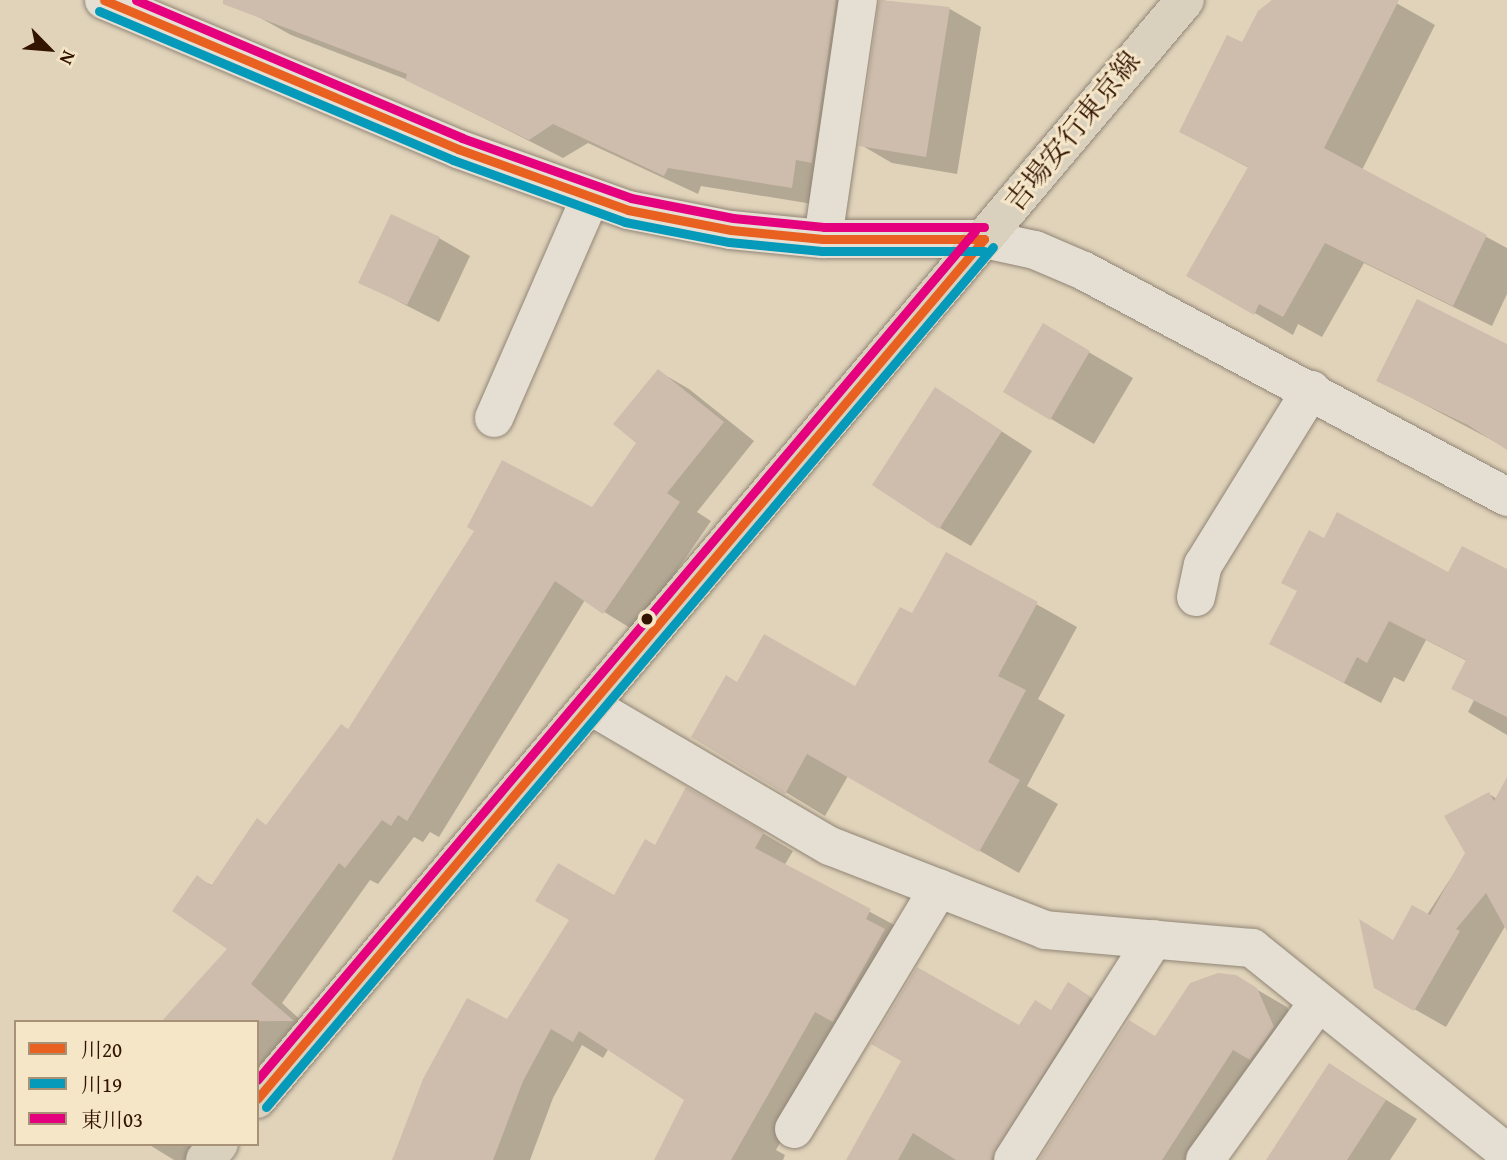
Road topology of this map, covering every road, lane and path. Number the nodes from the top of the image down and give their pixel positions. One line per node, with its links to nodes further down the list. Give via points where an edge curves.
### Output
1 (104, 0): 4 (street, via 458,149)
2 (858, 0): 5 (street)
3 (1185, 0): 6 (main road, 吉場安行東京線, via 1150,36)
4 (590, 198): 5 (street, via 731,230); 8 (street)
5 (823, 239): 6 (street)
6 (984, 239): 7 (street, via 1035,250 1084,271); 11 (main road, 吉場安行東京線)
7 (1311, 390): 9 (street); 10 (street, via 1203,565)
8 (494, 418)
9 (1507, 497)
10 (1196, 597)
11 (591, 706): 12 (street, via 830,846); 15 (main road, 吉場安行東京線)
12 (939, 888): 13 (street, via 1045,930); 16 (street)
13 (1154, 939): 14 (street, via 1252,948); 20 (street)
14 (1317, 1004): 18 (street); 21 (street)
15 (259, 1097)
16 (794, 1129)
17 (217, 1146): 19 (main road)
18 (1507, 1153)
19 (205, 1160)
20 (1013, 1160)
21 (1205, 1160)

